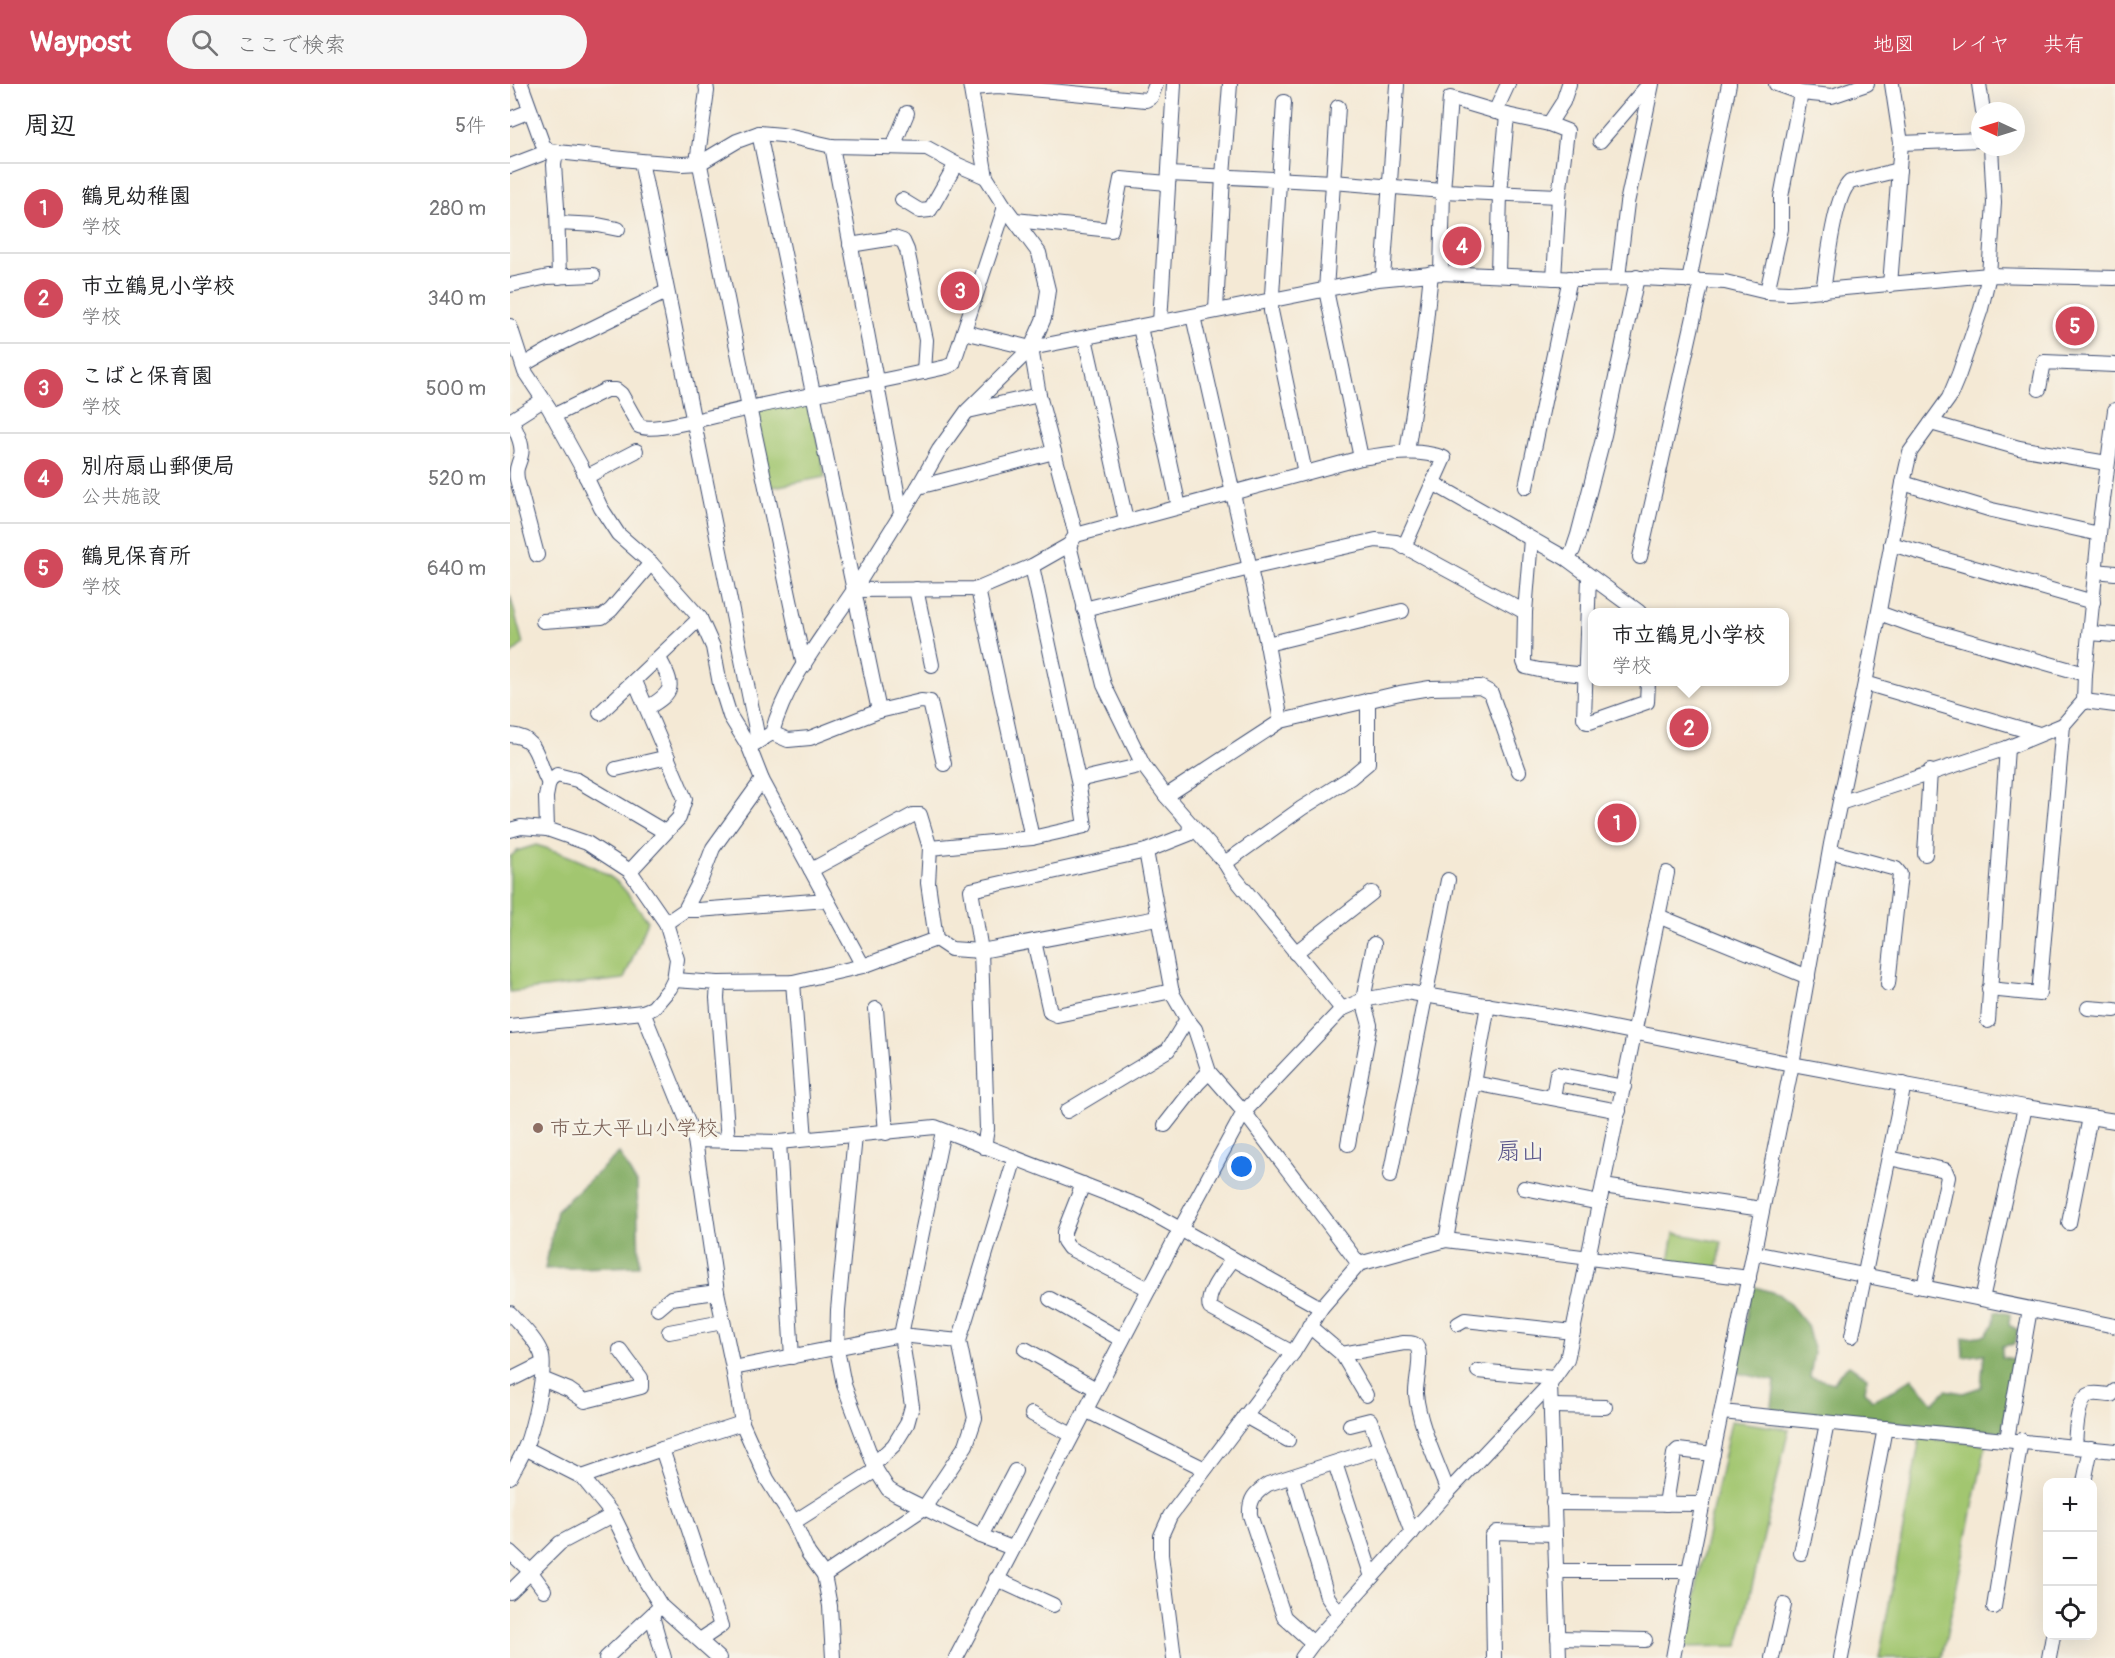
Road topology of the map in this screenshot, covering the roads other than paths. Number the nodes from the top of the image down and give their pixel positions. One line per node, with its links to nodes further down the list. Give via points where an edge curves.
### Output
1 (521, 84): 20 (street)
2 (706, 84): 34 (street)
3 (1156, 84): 15 (street, via 1146,100)
4 (1174, 84): 40 (street)
5 (1230, 84): 38 (street)
6 (1508, 84): 22 (street)
7 (1569, 84): 24 (street)
8 (1651, 84): 27 (street); 58 (street)
9 (1730, 84): 64 (street)
10 (1776, 84): 16 (street)
11 (1867, 84): 16 (street, via 1832,96)
12 (1892, 84): 28 (street)
13 (1979, 84): 18 (street)
14 (1397, 85): 43 (street)
15 (971, 86): 39 (street)
16 (1801, 93): 70 (street, via 1781,197 1781,230)
17 (1284, 102): 41 (street)
18 (1982, 102)
19 (1338, 107): 42 (street)
20 (530, 111): 23 (street); 31 (street, via 543,145)
21 (907, 113): 30 (street)
22 (1501, 113): 24 (street); 44 (street, via 1450,98); 45 (street)
23 (510, 119)
24 (1549, 124): 46 (street, via 1567,131)
25 (759, 133): 29 (street); 34 (street, via 737,141); 85 (street)
26 (1971, 140): 28 (street)
27 (1600, 141)
28 (1901, 143): 37 (street)
29 (832, 146): 30 (street); 52 (street)
30 (893, 147): 35 (street, via 927,148)
31 (552, 152): 33 (street); 36 (street); 50 (street)
32 (1991, 156): 56 (street, via 1994,203)
33 (641, 161): 34 (street); 69 (street)
34 (700, 164): 88 (street)
35 (956, 164): 39 (street); 47 (street, via 930,210 920,211)
36 (510, 166)
37 (1899, 171): 66 (street); 68 (street, via 1850,182 1844,187 1833,226)
38 (1222, 176): 40 (street); 41 (street); 72 (street)
39 (986, 177): 48 (street)
40 (1168, 179): 49 (street, via 1121,179 1111,230); 74 (street)
41 (1278, 179): 42 (street); 71 (street)
42 (1333, 182): 43 (street); 67 (street)
43 (1389, 187): 44 (street); 59 (street)
44 (1443, 191): 45 (street); 53 (street)
45 (1500, 193): 46 (street); 54 (street)
46 (1559, 196): 60 (street)
47 (902, 200)
48 (1005, 207): 49 (street); 77 (street)
49 (1015, 220): 79 (street, via 1039,253 1048,290 1044,318)
50 (558, 223): 51 (street); 57 (street)
51 (618, 229)
52 (850, 245): 82 (street, via 894,238 903,241 926,340); 83 (street)
53 (1436, 273): 54 (street); 59 (street); 98 (street)
54 (1498, 274): 60 (street)
55 (593, 275): 57 (street)
56 (1989, 275): 63 (street); 66 (street); 94 (street, via 1959,374 1949,398)
57 (559, 277): 65 (street)
58 (1618, 277): 61 (street); 62 (street)
59 (1383, 278): 67 (street)
60 (1554, 278): 61 (street)
61 (1570, 278): 106 (street)
62 (1637, 278): 64 (street); 120 (street, via 1604,435 1578,535)
63 (2115, 278)
64 (1696, 281): 70 (street, via 1725,282); 119 (street)
65 (510, 285)
66 (1890, 285): 68 (street)
67 (1326, 290): 71 (street); 99 (street)
68 (1823, 291): 70 (street)
69 (666, 292): 81 (street); 93 (street)
70 (1767, 292)
71 (1272, 299): 72 (street); 101 (street, via 1271,310)
72 (1216, 310): 73 (street)
73 (1193, 316): 74 (street); 107 (street)
74 (1160, 323): 75 (street)
75 (1140, 327): 78 (street); 108 (street)
76 (511, 330): 81 (street)
77 (964, 332): 79 (street); 82 (street, via 953,363)
78 (1085, 338): 79 (street); 112 (street)
79 (1031, 348): 86 (street); 90 (street)
80 (2115, 364): 84 (street, via 2044,362)
81 (523, 365): 87 (street)
82 (924, 372): 83 (street)
83 (876, 382): 85 (street); 109 (street)
84 (2039, 388)
85 (813, 393): 88 (street); 128 (street)
86 (1039, 395): 90 (street); 97 (street)
87 (543, 400): 91 (street); 92 (street)
88 (748, 407): 93 (street); 143 (street)
89 (2115, 410): 95 (street)
90 (967, 411): 105 (street)
91 (553, 416): 93 (street, via 606,390 616,390 643,428); 102 (street)
92 (511, 421): 118 (street, via 522,454 516,466 517,479)
93 (692, 421): 160 (street, via 753,717)
94 (1931, 423): 100 (street, via 2019,448); 104 (street, via 1910,452)
95 (2112, 447): 100 (street)
96 (636, 451): 102 (street)
97 (1054, 452): 105 (street); 115 (street)
98 (1407, 452): 99 (street); 103 (street, via 1428,452 1444,458)
99 (1361, 458): 101 (street)
100 (2107, 463): 111 (street)
101 (1305, 473): 107 (street)
102 (586, 477): 121 (street, via 618,534)
103 (1432, 483): 114 (street); 117 (street)
104 (1903, 483): 113 (street, via 1992,510); 116 (street)
105 (918, 487): 109 (street)
106 (1526, 487)
107 (1233, 492): 108 (street); 123 (street)
108 (1179, 507): 112 (street)
109 (901, 513): 128 (street)
110 (2115, 513): 111 (street)
111 (2101, 514): 113 (street)
112 (1126, 520): 115 (street)
113 (2099, 534): 124 (street)
114 (1531, 539): 120 (street); 134 (street)
115 (1072, 540): 122 (street); 132 (street)
116 (1891, 544): 130 (street); 135 (street)
117 (1404, 547): 123 (street, via 1376,540); 134 (street)
118 (537, 555)
119 (1640, 557)
120 (1567, 559): 126 (street)
121 (651, 563): 136 (street); 137 (street, via 602,617)
122 (1032, 566): 127 (street); 169 (street)
123 (1250, 568): 132 (street); 140 (street)
124 (2096, 571): 125 (street); 130 (street)
125 (2115, 573)
126 (1589, 576): 131 (street); 145 (street)
127 (978, 589): 129 (street); 177 (street)
128 (854, 590): 129 (street); 143 (street); 153 (street)
129 (916, 590): 142 (street)
130 (2093, 602): 138 (street)
131 (1633, 608)
132 (1084, 609): 164 (street, via 1104,685)
133 (1402, 611): 140 (street)
134 (1525, 612): 145 (street, via 1526,667)
135 (1879, 613): 144 (street); 147 (street)
136 (700, 618): 141 (street); 160 (street, via 713,646 730,716)
137 (543, 621)
138 (2090, 633): 139 (street); 144 (street)
139 (2115, 635)
140 (1267, 644): 155 (street)
141 (659, 658): 146 (street); 152 (street, via 670,683 669,692)
142 (932, 665)
143 (804, 666): 157 (street, via 777,714)
144 (2085, 674): 150 (street)
145 (1585, 675): 148 (street, via 1587,722 1647,702)
146 (635, 681): 152 (street); 154 (street)
147 (1865, 683): 158 (street); 172 (street)
148 (1648, 686)
149 (1368, 700): 155 (street); 166 (street, via 1431,688 1486,688); 182 (street, via 1368,763)
150 (2084, 701): 151 (street); 156 (street)
151 (2115, 705)
152 (647, 708): 162 (street)
153 (879, 711): 157 (street, via 810,738 788,740); 163 (street, via 921,700 930,702)
154 (600, 713)
155 (1281, 722): 171 (street)
156 (2063, 725): 158 (street); 204 (street, via 2039,994)
157 (772, 733): 160 (street)
158 (2039, 734): 161 (street)
159 (510, 735): 170 (street, via 522,736 530,742)
160 (753, 745): 168 (street)
161 (2007, 748): 167 (street); 204 (street)
162 (669, 758): 165 (street); 176 (street, via 685,799 679,818)
163 (944, 764)
164 (1143, 765): 169 (street); 171 (street)
165 (616, 769)
166 (1519, 771)
167 (1930, 771): 172 (street); 181 (street)
168 (762, 780): 183 (street); 189 (street, via 713,848)
169 (1078, 780): 177 (street, via 1085,826)
170 (549, 783): 174 (street); 176 (street, via 557,775 577,780)
171 (1166, 796): 173 (street)
172 (1840, 802): 180 (street)
173 (1190, 824): 179 (street, via 1189,834); 182 (street)
174 (547, 829): 175 (street); 184 (street, via 587,843)
175 (510, 830)
176 (665, 832): 184 (street)
177 (1032, 838): 178 (street)
178 (930, 848): 183 (street, via 920,815 913,815); 193 (street, via 928,883)
179 (1146, 851): 191 (street); 196 (street, via 971,890)
180 (1830, 851): 199 (street); 203 (street, via 1896,869 1900,874)
181 (1925, 854)
182 (1225, 863): 197 (street)
183 (811, 870): 188 (street)
184 (630, 871): 192 (street)
185 (1667, 873): 190 (street)
186 (1448, 880): 206 (street)
187 (1372, 893): 197 (street)
188 (827, 900): 189 (street); 198 (street)
189 (685, 910): 192 (street)
190 (1658, 916): 199 (street); 217 (street)
191 (1157, 918): 194 (street); 205 (street)
192 (666, 923): 200 (street, via 677,959)
193 (936, 939): 196 (street, via 951,949); 198 (street)
194 (1034, 941): 196 (street); 205 (street, via 1046,1002 1050,1012 1057,1015)
195 (1374, 944): 207 (street)
196 (981, 951): 239 (street, via 987,1130)
197 (1295, 953): 211 (street)
198 (863, 966): 201 (street)
199 (1808, 977): 218 (street)
200 (674, 980): 202 (street); 213 (street, via 653,1008)
201 (793, 982): 202 (street); 234 (street)
202 (718, 983): 236 (street)
203 (1888, 984)
204 (1989, 989): 215 (street)
205 (1172, 991): 214 (street)
206 (1425, 996): 207 (street, via 1406,992); 208 (street); 242 (street)
207 (1363, 1000): 211 (street); 238 (street, via 1370,1025)
208 (1488, 1005): 217 (street); 220 (street)
209 (2088, 1008): 212 (street)
210 (876, 1009): 232 (street)
211 (1342, 1009): 227 (street)
212 (2115, 1010)
213 (643, 1012): 216 (street); 235 (street)
214 (1187, 1019): 219 (street, via 1195,1029); 225 (street, via 1168,1050)
215 (1988, 1021)
216 (510, 1026)
217 (1635, 1033): 218 (street); 222 (street)
218 (1792, 1064): 221 (street); 247 (street)
219 (1209, 1072): 227 (street); 230 (street)
220 (1474, 1083): 223 (street); 250 (street)
221 (1904, 1084): 224 (street); 241 (street)
222 (1624, 1087): 223 (street, via 1557,1074); 226 (street)
223 (1553, 1098): 226 (street)
224 (2025, 1107): 228 (street); 261 (street)
225 (1067, 1111)
226 (1619, 1111): 244 (street)
227 (1244, 1112): 249 (street); 254 (street)
228 (2091, 1117): 229 (street); 248 (street)
229 (2115, 1121)
230 (1165, 1125)
231 (943, 1131): 232 (street, via 935,1127); 239 (street); 272 (street)
232 (886, 1133): 233 (street)
233 (855, 1136): 234 (street); 276 (street)
234 (805, 1139): 237 (street)
235 (695, 1140): 236 (street); 259 (street)
236 (728, 1141): 237 (street)
237 (779, 1142): 281 (street)
238 (1348, 1144)
239 (984, 1147): 240 (street)
240 (1015, 1158): 243 (street); 275 (street)
241 (1888, 1158): 255 (street); 257 (street, via 1947,1173)
242 (1390, 1176)
243 (1083, 1184): 249 (street); 258 (street, via 1064,1241 1069,1248)
244 (1603, 1186): 246 (street); 247 (street)
245 (1524, 1188): 246 (street)
246 (1600, 1203): 252 (street)
247 (1762, 1209): 251 (street)
248 (2069, 1223)
249 (1181, 1228): 253 (street); 258 (street)
250 (1446, 1240): 252 (street); 254 (street)
251 (1754, 1252): 255 (street); 256 (street)
252 (1588, 1257): 256 (street); 271 (street)
253 (1233, 1259): 262 (street); 279 (street, via 1211,1293 1210,1308)
254 (1359, 1263): 262 (street)
255 (1864, 1275): 257 (street); 273 (street)
256 (1749, 1278): 294 (street)
257 (1924, 1287): 261 (street)
258 (1149, 1289): 274 (street)
259 (717, 1292): 263 (street, via 671,1298); 266 (street)
260 (1050, 1299): 274 (street)
261 (1982, 1299): 264 (street)
262 (1321, 1308): 268 (street)
263 (658, 1309)
264 (2031, 1309): 269 (street); 302 (street)
265 (510, 1313): 282 (street, via 537,1345)
266 (723, 1322): 270 (street); 283 (street)
267 (1458, 1323): 271 (street, via 1465,1320)
268 (1309, 1326): 279 (street); 280 (street)
269 (2115, 1326)
270 (669, 1332)
271 (1573, 1332): 287 (street, via 1567,1360)
272 (902, 1335): 275 (street); 276 (street); 313 (street, via 912,1406 907,1424)
273 (1852, 1336)
274 (1122, 1340): 288 (street)
275 (959, 1341): 324 (street, via 975,1418 966,1445)
276 (837, 1349): 281 (street); 313 (street, via 844,1385)
277 (1025, 1349): 288 (street)
278 (620, 1350): 285 (street, via 641,1378 641,1387 585,1401)
279 (1293, 1353): 296 (street)
280 (1342, 1354): 290 (street); 320 (street, via 1404,1343 1417,1347 1417,1406)
281 (792, 1357): 283 (street)
282 (542, 1364): 285 (street); 286 (street)
283 (733, 1368): 297 (street)
284 (1478, 1371): 287 (street)
285 (542, 1379): 306 (street)
286 (510, 1380)
287 (1552, 1381): 291 (street); 320 (street)
288 (1096, 1389): 293 (street)
289 (2115, 1390): 305 (street, via 2111,1395 2084,1397)
290 (1366, 1395)
291 (1551, 1406): 292 (street); 321 (street)
292 (1605, 1407)
293 (1085, 1410): 301 (street); 314 (street)
294 (1722, 1412): 298 (street); 311 (street)
295 (1032, 1414): 301 (street)
296 (1245, 1416): 303 (street); 314 (street)
297 (742, 1423): 309 (street); 326 (street, via 767,1479)
298 (1827, 1423): 300 (street); 332 (street)
299 (1350, 1425): 307 (street, via 1370,1420)
300 (1885, 1428): 302 (street); 362 (street)
301 (1072, 1435): 330 (street)
302 (2007, 1439): 304 (street)
303 (1288, 1440)
304 (2021, 1440): 305 (street); 343 (street)
305 (2075, 1446): 308 (street)
306 (525, 1448): 316 (street); 318 (street)
307 (1380, 1448): 312 (street); 327 (street)
308 (2091, 1448): 310 (street); 319 (street)
309 (662, 1449): 318 (street); 347 (street, via 721,1626)
310 (2115, 1451)
311 (1713, 1454): 322 (street, via 1678,1450 1674,1454); 323 (street)
312 (1335, 1463): 317 (street); 337 (street)
313 (875, 1467): 324 (street, via 888,1489); 326 (street)
314 (1205, 1469): 356 (street, via 1170,1516 1161,1536)
315 (1015, 1471): 329 (street)
316 (510, 1477)
317 (1292, 1477): 345 (street, via 1327,1596); 350 (street, via 1268,1484 1255,1493 1250,1515 1284,1617)
318 (582, 1478): 325 (street)
319 (2085, 1478)
320 (1448, 1492): 327 (street)
321 (1553, 1503): 322 (street); 328 (street)
322 (1666, 1504): 323 (street)
323 (1703, 1504): 335 (street)
324 (924, 1508): 329 (street); 336 (street)
325 (613, 1515): 333 (street, via 560,1543); 344 (street)
326 (794, 1522): 336 (street, via 808,1553)
327 (1412, 1533): 337 (street)
328 (1553, 1534): 334 (street); 358 (street, via 1497,1533 1492,1538)
329 (981, 1536): 330 (street)
330 (1012, 1548): 338 (street)
331 (510, 1552): 333 (street)
332 (1801, 1553)
333 (530, 1571): 339 (street); 340 (street)
334 (1555, 1571): 335 (street); 346 (street)
335 (1689, 1571): 360 (street)
336 (824, 1575): 354 (street)
337 (1372, 1577): 345 (street)
338 (996, 1580): 341 (street); 355 (street)
339 (544, 1590)
340 (510, 1592)
341 (1053, 1605)
342 (1784, 1605): 361 (street)
343 (1994, 1607)
344 (656, 1611): 347 (street); 351 (street); 352 (street)
345 (1339, 1614): 350 (street)
346 (1558, 1638): 348 (street); 359 (street)
347 (700, 1640): 353 (street)
348 (1645, 1640)
349 (2052, 1640): 363 (street)
350 (1313, 1643): 357 (street)
351 (606, 1658)
352 (664, 1658)
353 (718, 1658)
354 (832, 1658)
355 (956, 1658)
356 (1174, 1658)
357 (1302, 1658)
358 (1494, 1658)
359 (1559, 1658)
360 (1673, 1658)
361 (1772, 1658)
362 (1841, 1658)
363 (2049, 1658)

